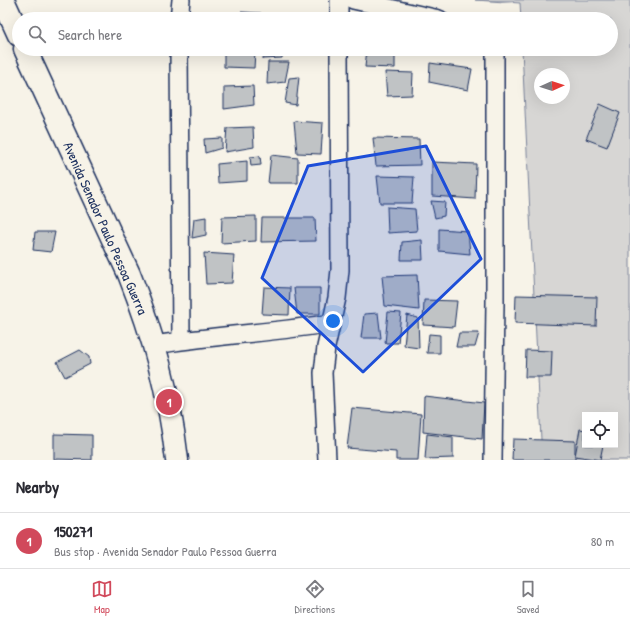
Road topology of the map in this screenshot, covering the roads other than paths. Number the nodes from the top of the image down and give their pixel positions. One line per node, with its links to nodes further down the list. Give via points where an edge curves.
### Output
1 (3, 0): 8 (main road)
2 (181, 0): 5 (street)
3 (339, 0): 6 (street)
4 (353, 0): 7 (street)
5 (180, 12)
6 (339, 12)
7 (407, 12)
8 (12, 20)
9 (28, 56): 15 (main road, Avenida Senador Paulo Pessoa Guerra, via 129,274)
10 (179, 56): 14 (street)
11 (339, 56): 13 (street, via 340,270)
12 (495, 56): 18 (street)
13 (331, 323): 14 (street, via 271,332); 17 (street, via 323,373)
14 (181, 340): 15 (street)
15 (155, 345): 16 (main road, Avenida Senador Paulo Pessoa Guerra, via 168,395)
16 (177, 460)
17 (327, 460)
18 (493, 460)

